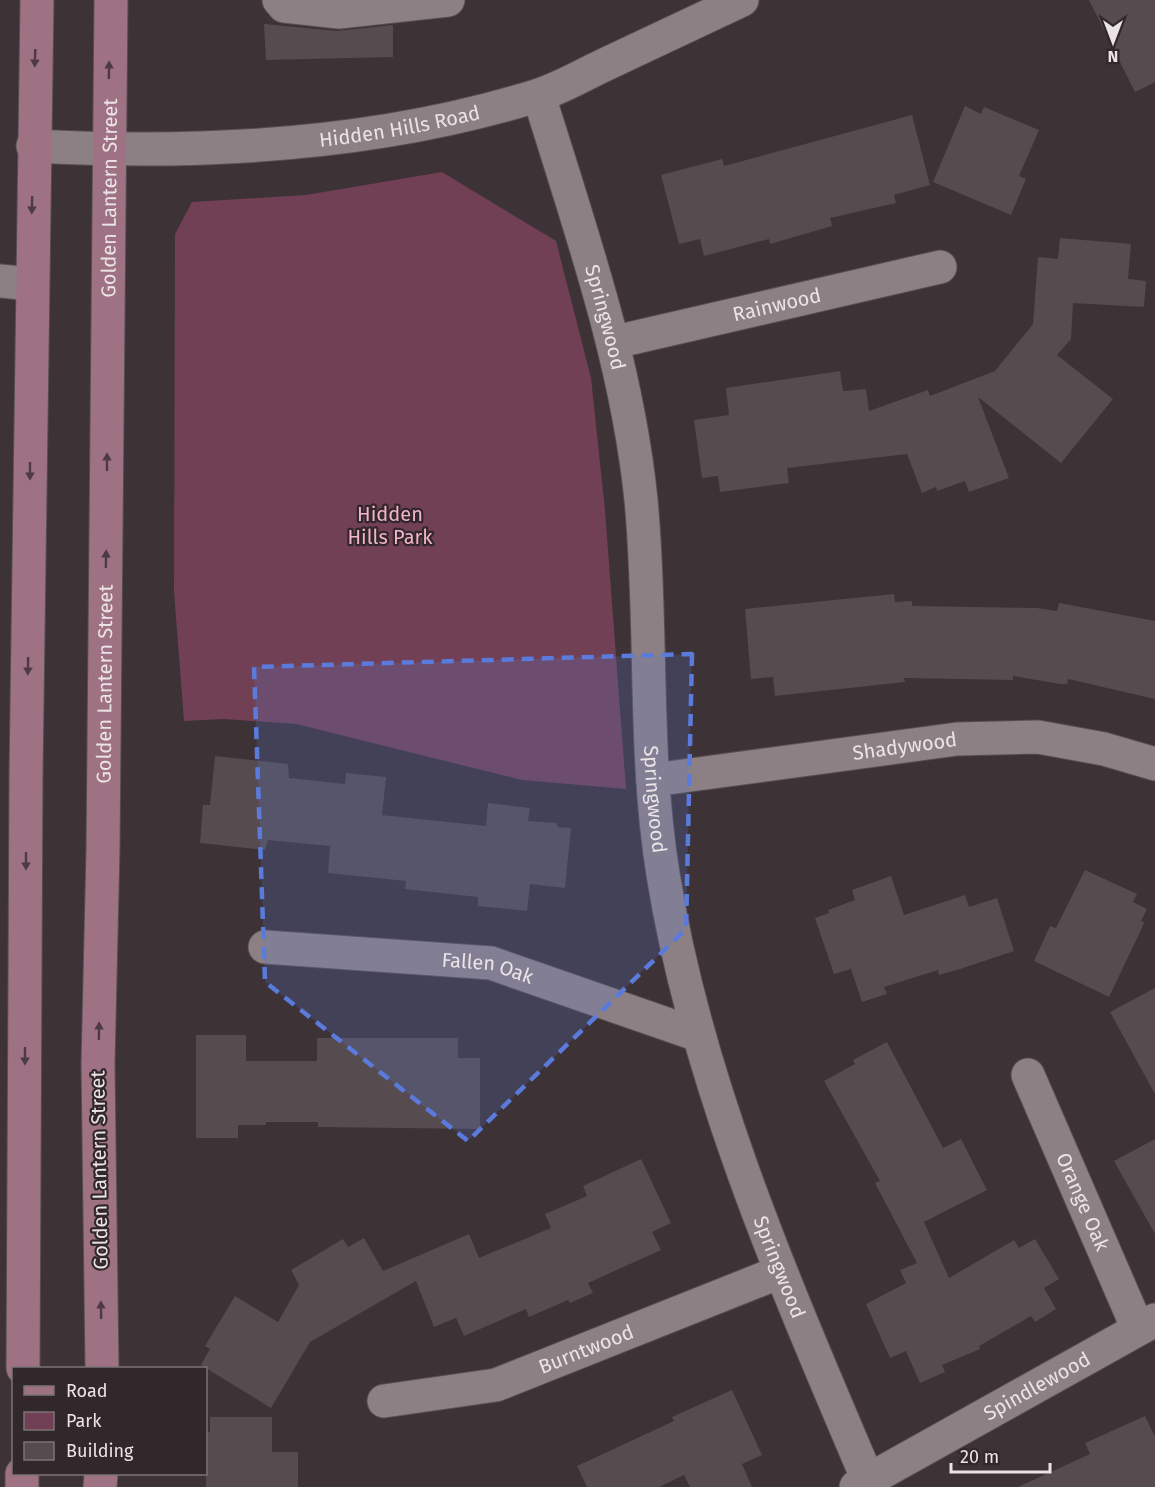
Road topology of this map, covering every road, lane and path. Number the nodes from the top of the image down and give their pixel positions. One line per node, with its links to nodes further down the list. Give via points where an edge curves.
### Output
1 (37, 0): 7 (main road, one-way to 7)
2 (111, 0): 8 (main road, Golden Lantern Street, one-way to 2)
3 (279, 0): 4 (street, via 284,6 339,12)
4 (448, 0)
5 (742, 0): 6 (street, Hidden Hills Road)
6 (539, 96): 8 (street, Hidden Hills Road, via 440,121 339,136 199,150); 11 (street, Springwood)
7 (33, 146): 8 (street, Hidden Hills Road); 10 (main road, one-way to 10)
8 (107, 150): 20 (main road, Golden Lantern Street, one-way to 8, via 98,1064)
9 (940, 267): 11 (street, Rainwood)
10 (16, 283): 19 (main road, one-way to 19)
11 (615, 342): 13 (street, Springwood, via 641,500)
12 (1155, 764): 13 (street, Shadywood, via 1104,749 1038,737 957,739)
13 (653, 780): 15 (street, Springwood, via 663,874)
14 (265, 946): 15 (street, Fallen Oak, via 491,963)
15 (698, 1035): 17 (street, Springwood)
16 (1028, 1075): 18 (street, Orange Oak)
17 (780, 1272): 21 (street, Burntwood, via 496,1385); 22 (street, Springwood)
18 (1147, 1325): 22 (street, Spindlewood)
19 (23, 1367)
20 (102, 1367)
21 (384, 1401)
22 (862, 1484)

